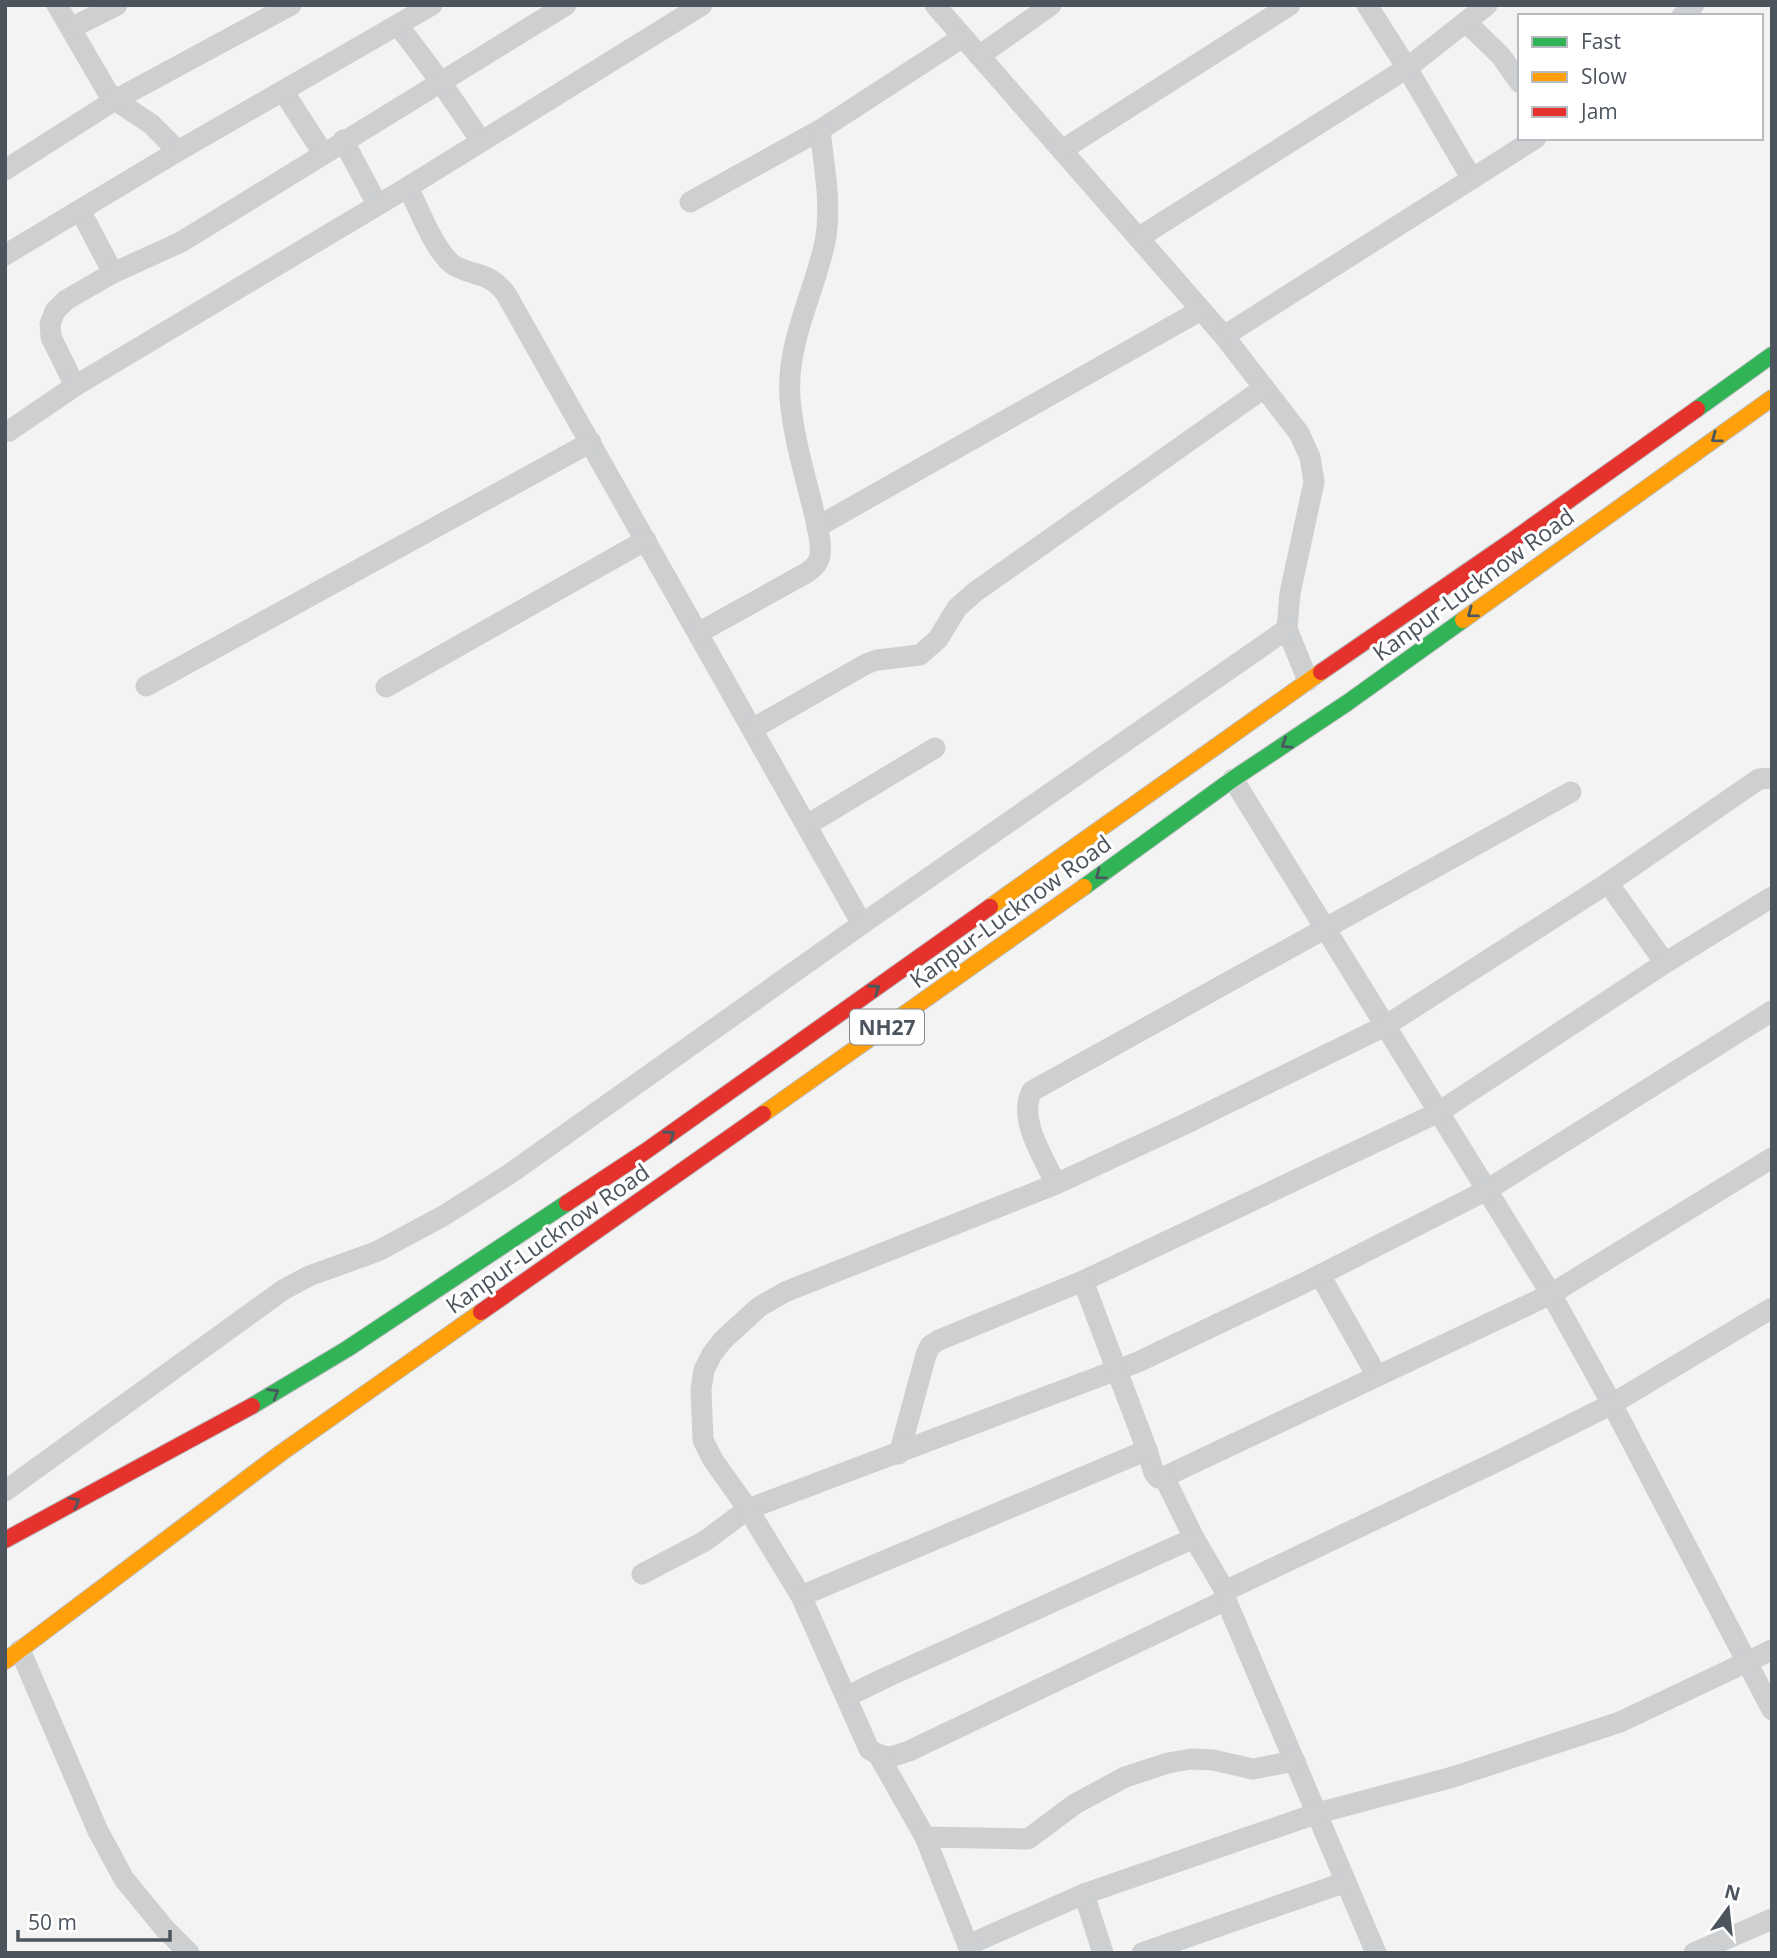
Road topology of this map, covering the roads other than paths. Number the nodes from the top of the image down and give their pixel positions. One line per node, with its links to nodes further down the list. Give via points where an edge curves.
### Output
1 (57, 5): 15 (street)
2 (117, 5): 15 (street)
3 (291, 5): 22 (street)
4 (432, 5): 14 (street)
5 (566, 5): 20 (street)
6 (702, 5): 12 (street)
7 (935, 5): 16 (street)
8 (1051, 5): 17 (street)
9 (1290, 5): 27 (street)
10 (1367, 5): 18 (street)
11 (1487, 5): 13 (street)
12 (671, 12): 26 (street)
13 (1467, 23): 18 (street); 19 (street)
14 (398, 25): 20 (street); 21 (street)
15 (71, 28): 22 (street)
16 (963, 37): 17 (street); 23 (street)
17 (979, 56): 27 (street)
18 (1408, 68): 31 (street); 36 (street)
19 (1518, 80)
20 (440, 81): 24 (street); 26 (street)
21 (283, 91): 28 (street); 29 (street)
22 (116, 100): 28 (street); 30 (street)
23 (820, 130): 33 (street); 47 (street, via 828,225 794,345 790,383 793,420)
24 (343, 140): 29 (street); 34 (street)
25 (1530, 140): 31 (street)
26 (481, 141): 32 (street)
27 (1062, 149): 36 (street)
28 (178, 151): 35 (street)
29 (323, 153): 38 (street, via 181,242)
30 (5, 170)
31 (1472, 179): 40 (street)
32 (408, 187): 34 (street); 46 (street, via 444,257 498,283 506,294)
33 (690, 202)
34 (377, 204): 42 (street)
35 (80, 210): 37 (street); 38 (street)
36 (1138, 238): 39 (street)
37 (5, 255)
38 (113, 273): 42 (street, via 66,300 50,324 51,337)
39 (1201, 310): 40 (street); 47 (street)
40 (1224, 336): 43 (street)
41 (1772, 355): 49 (highway, Kanpur-Lucknow Road / NH27)
42 (75, 386): 45 (street)
43 (1264, 388): 50 (street, via 1299,433 1314,482 1290,593); 55 (street, via 975,592 920,655 866,664)
44 (1772, 398): 49 (highway, Kanpur-Lucknow Road / NH27, one-way to 49)
45 (9, 431)
46 (591, 442): 48 (street); 53 (street)
47 (817, 527): 51 (street, via 817,564)
48 (646, 540): 51 (street); 54 (street)
49 (1502, 570): 52 (highway, Kanpur-Lucknow Road / NH27); 58 (highway, Kanpur-Lucknow Road / NH27, one-way to 58, via 1347,703)
50 (1287, 629): 52 (street); 63 (street)
51 (698, 633): 55 (street)
52 (1308, 681): 84 (highway, Kanpur-Lucknow Road / NH27, one-way to 52, via 242,1412 358,1342 646,1151)
53 (146, 686)
54 (386, 687)
55 (752, 729): 60 (street)
56 (935, 748): 60 (street)
57 (1772, 778): 61 (street, via 1759,779)
58 (1233, 779): 64 (street); 90 (highway, Kanpur-Lucknow Road / NH27, one-way to 90, via 281,1453)
59 (1571, 792): 64 (street)
60 (807, 825): 63 (street)
61 (1608, 883): 65 (street); 67 (street)
62 (1772, 897): 65 (street)
63 (862, 924): 82 (street, via 511,1173 443,1216 378,1251 283,1290)
64 (1325, 930): 67 (street); 70 (street, via 1032,1091 1027,1111)
65 (1665, 963): 68 (street)
66 (1772, 1011): 71 (street)
67 (1385, 1026): 68 (street); 70 (street)
68 (1439, 1112): 71 (street); 73 (street)
69 (1772, 1158): 74 (street)
70 (1056, 1184): 83 (street, via 785,1292 759,1307 723,1340 704,1370 703,1440)
71 (1487, 1190): 72 (street); 74 (street)
72 (1320, 1275): 76 (street); 77 (street)
73 (1083, 1281): 76 (street); 80 (street, via 930,1346)
74 (1551, 1294): 77 (street); 78 (street)
75 (1772, 1308): 78 (street)
76 (1116, 1371): 79 (street); 80 (street)
77 (1377, 1376): 81 (street)
78 (1612, 1404): 87 (street); 91 (street)
79 (1147, 1450): 81 (street, via 1153,1473); 88 (street)
80 (899, 1454): 83 (street)
81 (1164, 1477): 85 (street)
82 (5, 1491)
83 (748, 1509): 86 (street, via 705,1541); 88 (street)
84 (10, 1537)
85 (1195, 1538): 87 (street); 92 (street)
86 (642, 1574)
87 (1226, 1595): 94 (street, via 909,1751 891,1758); 95 (street)
88 (801, 1596): 92 (street)
89 (1772, 1650): 91 (street)
90 (13, 1656): 103 (street, via 124,1879)
91 (1749, 1663): 93 (street); 96 (street, via 1620,1723 1453,1777)
92 (846, 1697): 94 (street, via 869,1749)
93 (1772, 1710)
94 (879, 1756): 97 (street)
95 (1295, 1761): 96 (street); 97 (street, via 1254,1769 1213,1760 1168,1763 1125,1777 1028,1839)
96 (1318, 1812): 98 (street); 99 (street)
97 (925, 1837): 101 (street)
98 (1346, 1882): 102 (street); 105 (street)
99 (1084, 1894): 101 (street); 104 (street)
100 (1772, 1919): 106 (street)
101 (969, 1949)
102 (1369, 1950)
103 (189, 1953)
104 (1103, 1953)
105 (1142, 1953)
106 (1694, 1953)

